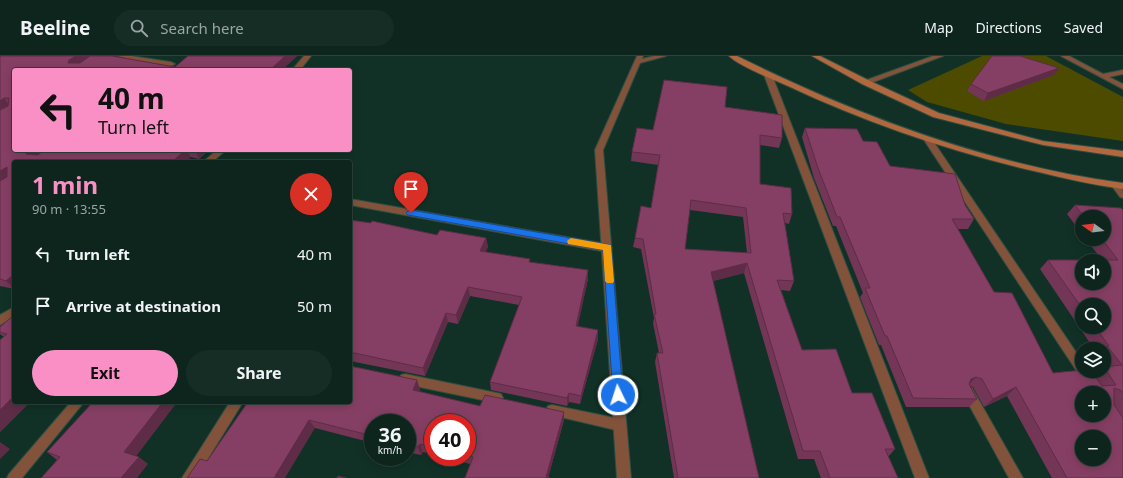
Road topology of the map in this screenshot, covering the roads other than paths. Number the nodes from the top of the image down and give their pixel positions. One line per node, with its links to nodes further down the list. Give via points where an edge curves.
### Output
1 (121, 56): 8 (street)
2 (308, 56): 11 (street)
3 (663, 56): 9 (street)
4 (732, 56): 13 (main road)
5 (816, 56): 15 (main road)
6 (940, 56): 15 (street)
7 (1064, 56): 14 (street)
8 (137, 58): 10 (street, via 171,64)
9 (638, 59): 24 (street, via 599,150)
10 (166, 68)
11 (298, 68)
12 (1123, 72): 14 (street)
13 (768, 75): 17 (main road, via 834,104); 40 (street)
14 (1102, 76): 16 (street)
15 (865, 82): 19 (main road, via 936,115 1042,143)
16 (1123, 87)
17 (928, 140): 21 (main road, via 1008,163); 27 (street)
18 (220, 152): 20 (street)
19 (1123, 154)
20 (210, 160)
21 (1119, 186): 22 (street)
22 (1123, 195)
23 (352, 202): 24 (street)
24 (607, 248): 36 (street)
25 (12, 312): 26 (street)
26 (0, 321)
27 (1075, 360)
28 (396, 377): 32 (street)
29 (1087, 378): 30 (street)
30 (1090, 382)
31 (968, 392): 41 (street)
32 (512, 402)
33 (76, 404): 37 (street)
34 (236, 404): 38 (street)
35 (543, 408): 36 (street)
36 (620, 425): 39 (street)
37 (14, 478)
38 (189, 478)
39 (624, 478)
40 (922, 478)
41 (1016, 478)

